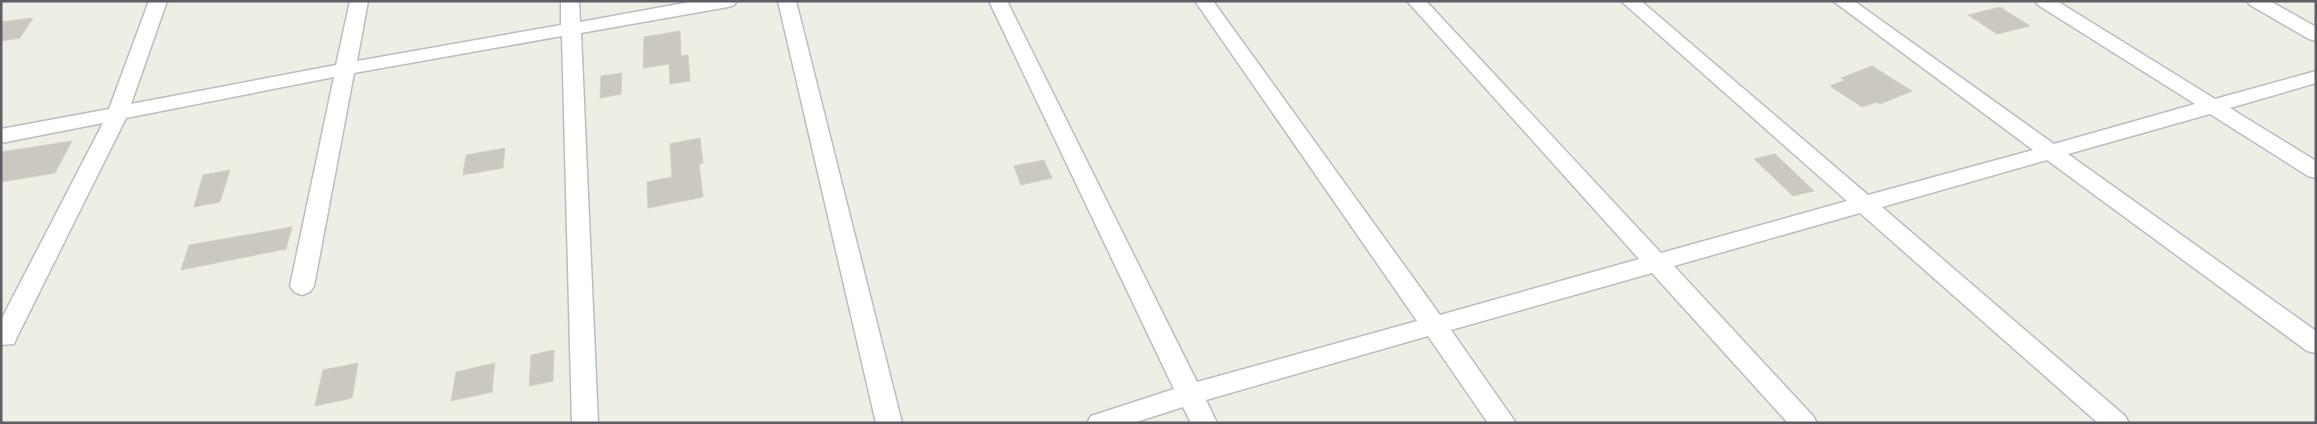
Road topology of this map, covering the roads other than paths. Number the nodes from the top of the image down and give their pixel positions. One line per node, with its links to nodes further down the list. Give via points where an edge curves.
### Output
1 (158, 1): 18 (street)
2 (359, 1): 15 (street)
3 (570, 1): 13 (street)
4 (728, 1): 13 (street)
5 (787, 1): 30 (street)
6 (998, 1): 28 (street)
7 (1204, 1): 25 (street)
8 (1416, 1): 23 (street)
9 (1630, 1): 22 (street)
10 (1842, 1): 20 (street)
11 (2044, 1): 17 (street)
12 (2256, 1): 14 (street)
13 (571, 29): 15 (street); 29 (street)
14 (2316, 35)
15 (345, 69): 18 (street); 24 (street)
16 (2316, 77): 17 (street)
17 (2212, 106): 20 (street); 21 (street)
18 (118, 114): 19 (street); 26 (street)
19 (1, 136)
20 (2050, 152): 22 (street); 27 (street)
21 (2316, 171)
22 (1864, 204): 23 (street); 35 (street)
23 (1657, 263): 25 (street); 34 (street)
24 (302, 286)
25 (1434, 326): 28 (street); 33 (street)
26 (5, 337)
27 (2316, 344)
28 (1190, 394): 31 (street); 32 (street)
29 (585, 423)
30 (889, 423)
31 (1100, 423)
32 (1204, 423)
33 (1503, 423)
34 (1804, 423)
35 (2116, 423)

